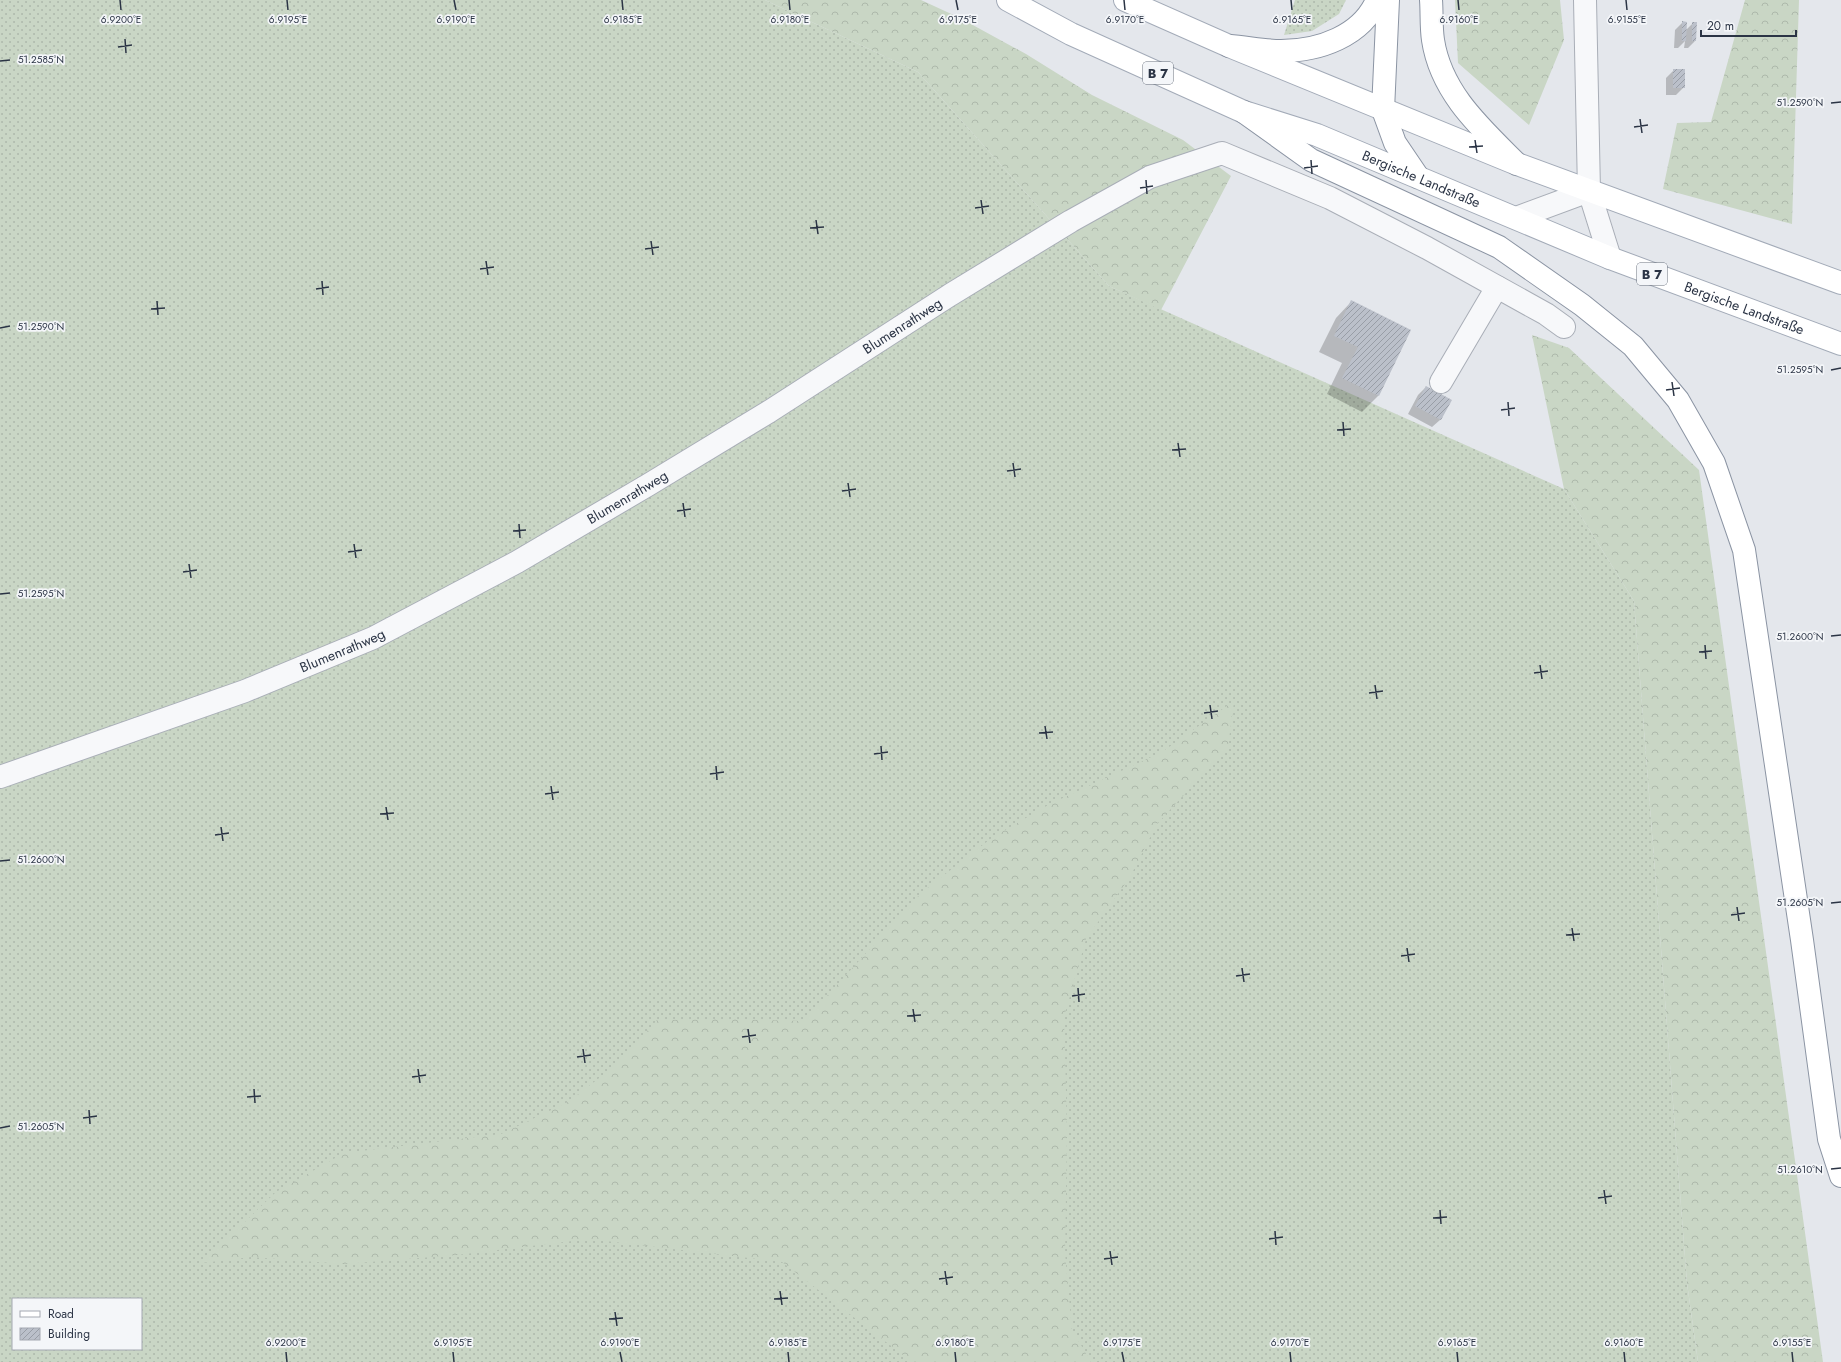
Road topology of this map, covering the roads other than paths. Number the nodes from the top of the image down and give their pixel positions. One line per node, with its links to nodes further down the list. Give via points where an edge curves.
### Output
1 (1008, 0): 9 (main road, Bergische Landstraße / B 7, via 1071,34)
2 (1125, 0): 7 (main road)
3 (1378, 0): 7 (main road, via 1374,9 1355,29 1334,41 1309,48 1281,51)
4 (1388, 0): 8 (main road)
5 (1431, 0): 10 (main road, via 1433,40 1440,68 1452,92 1464,110)
6 (1585, 0): 12 (lane)
7 (1229, 46): 8 (main road)
8 (1383, 110): 10 (main road); 11 (main road, via 1395,143)
9 (1244, 112): 11 (main road, Bergische Landstraße / B 7, via 1317,135); 21 (main road, via 1310,160 1499,247 1582,305 1633,346 1678,400 1714,463 1744,550 1829,1139)
10 (1517, 164): 12 (main road)
11 (1418, 177): 13 (main road, Bergische Landstraße / B 7)
12 (1589, 191): 13 (lane); 14 (lane); 15 (main road)
13 (1516, 218): 14 (main road, Bergische Landstraße / B 7)
14 (1610, 258): 18 (main road, Bergische Landstraße / B 7)
15 (1841, 283)
16 (1497, 287): 17 (lane); 19 (lane); 20 (lane, Blumenrathweg, via 1330,198 1222,153 1150,177 1071,221 642,489 517,562 373,638 245,691)
17 (1564, 327)
18 (1841, 344)
19 (1441, 382)
20 (0, 778)
21 (1841, 1176)

